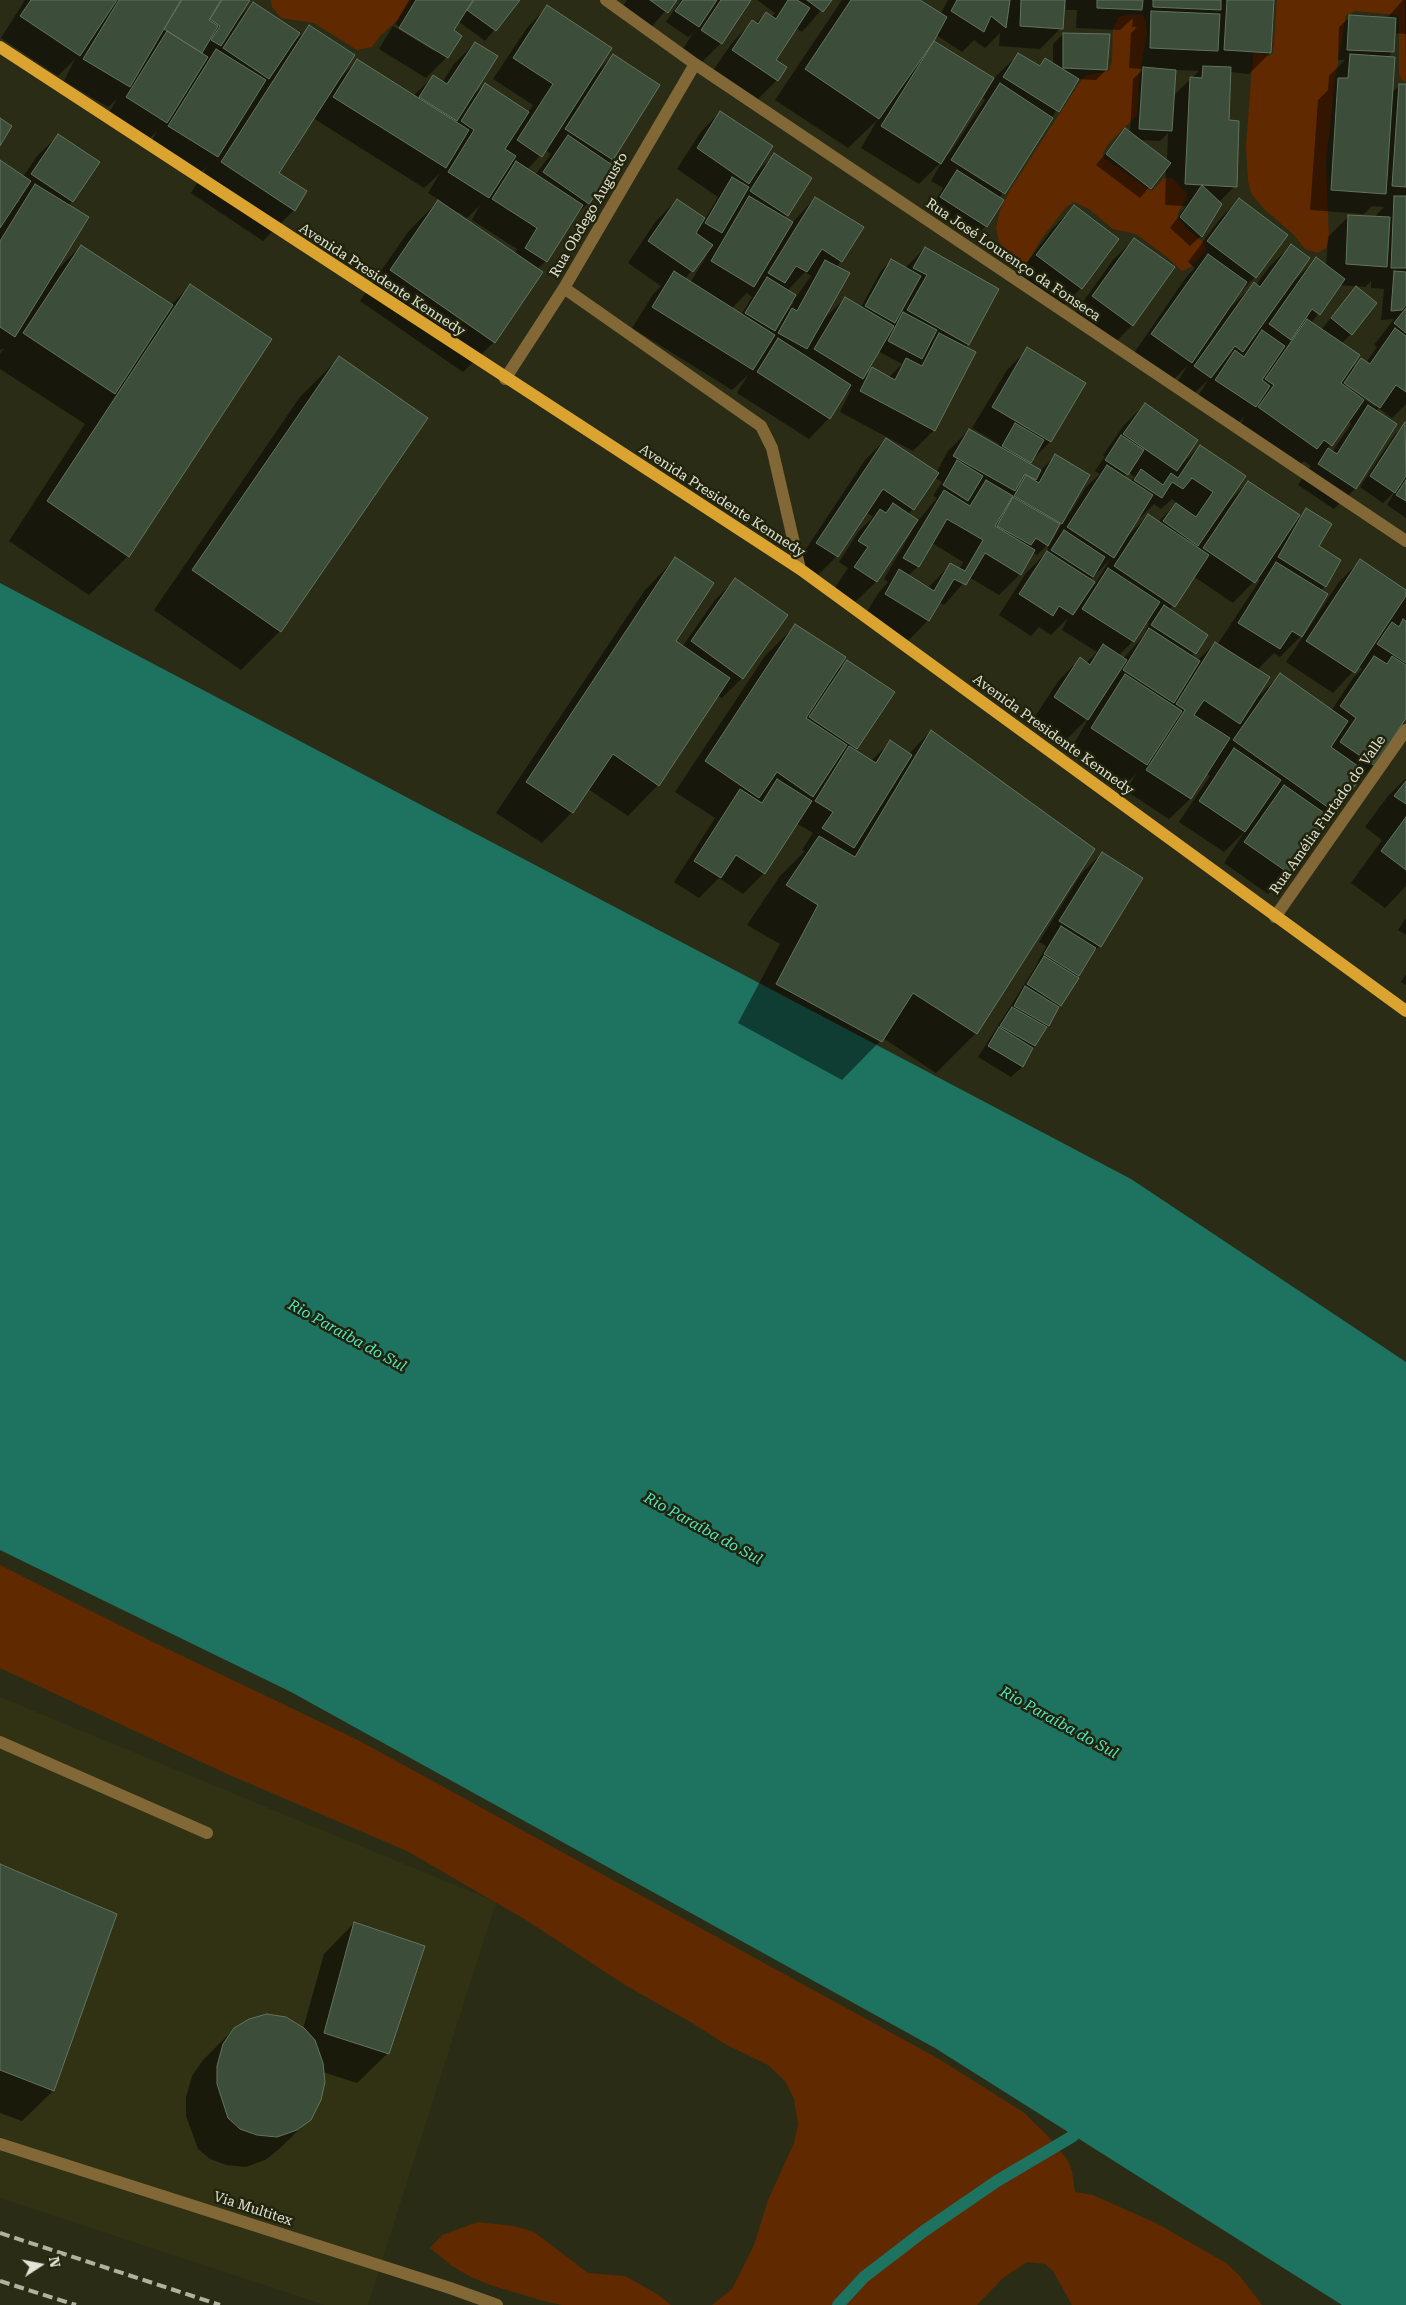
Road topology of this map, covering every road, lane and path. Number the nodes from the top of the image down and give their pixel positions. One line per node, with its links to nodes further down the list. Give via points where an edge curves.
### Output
1 (606, 0): 3 (street, Rua José Lourenço da Fonseca)
2 (0, 48): 5 (main road, Avenida Presidente Kennedy)
3 (695, 64): 4 (street, Rua Obdego Augusto); 6 (street, Rua José Lourenço da Fonseca)
4 (564, 288): 5 (street, Rua Obdego Augusto); 7 (street, via 760,426 772,448)
5 (505, 379): 7 (main road, Avenida Presidente Kennedy)
6 (1406, 541)
7 (800, 569): 9 (main road, Avenida Presidente Kennedy)
8 (1406, 730): 9 (street, Rua Amélia Furtado do Valle)
9 (1276, 917): 10 (main road, Avenida Presidente Kennedy)
10 (1406, 1010)
11 (0, 1742): 12 (street)
12 (207, 1834)
13 (0, 2144): 14 (street, Via Multitex)
14 (496, 2305)

